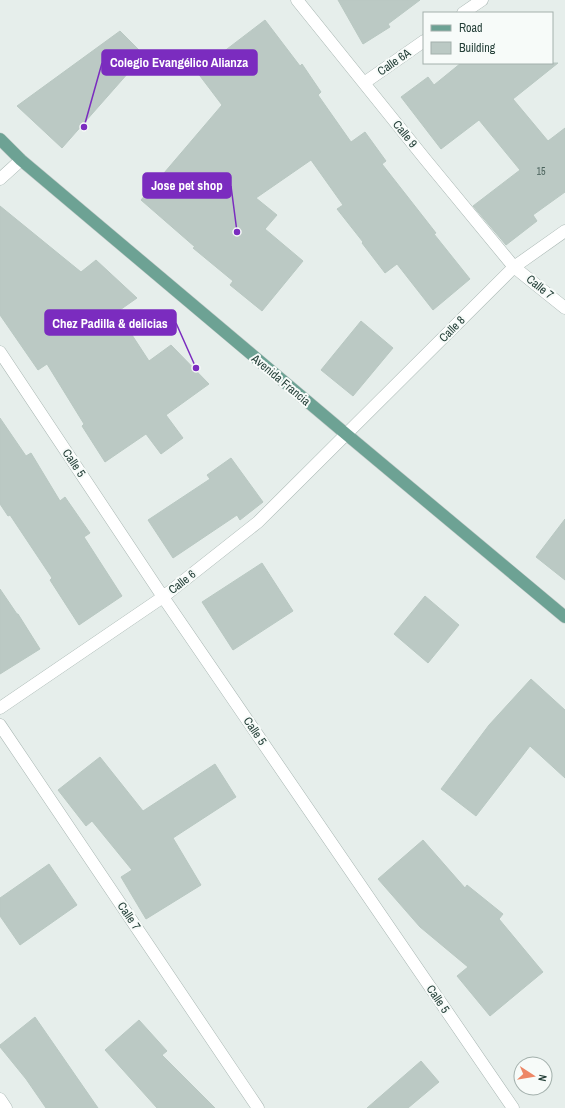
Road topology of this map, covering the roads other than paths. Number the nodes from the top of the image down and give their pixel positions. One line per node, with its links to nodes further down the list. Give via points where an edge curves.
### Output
1 (297, 0): 5 (street, Calle 9)
2 (482, 0): 3 (street)
3 (464, 12)
4 (423, 42): 5 (street, Calle 6A)
5 (364, 83): 10 (street, Calle 9)
6 (0, 139): 7 (main road, Avenida Francia)
7 (21, 160): 8 (street); 13 (main road, Avenida Francia)
8 (0, 179)
9 (565, 231): 10 (street, Calle 8)
10 (514, 267): 11 (street, Calle 7); 13 (street, Calle 8)
11 (565, 308)
12 (0, 352): 14 (street, Calle 5)
13 (346, 434): 14 (street, Calle 6, via 258,522); 15 (main road, Avenida Francia)
14 (164, 597): 16 (street, Calle 6); 21 (street, Calle 5)
15 (565, 617)
16 (0, 708)
17 (0, 725): 20 (street, Calle 7)
18 (0, 1099): 19 (street)
19 (6, 1108)
20 (258, 1108)
21 (513, 1108)

